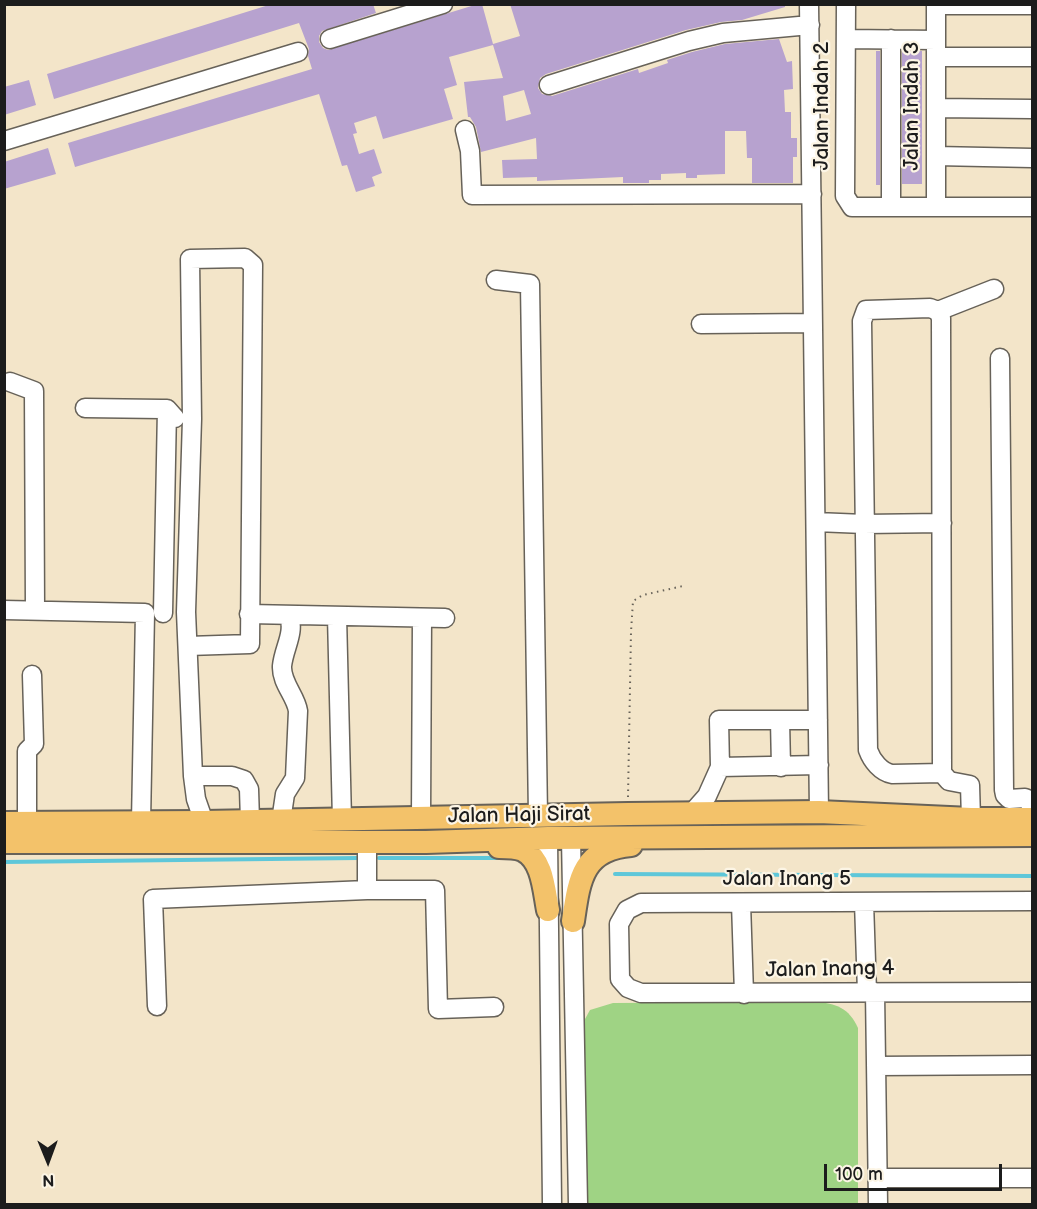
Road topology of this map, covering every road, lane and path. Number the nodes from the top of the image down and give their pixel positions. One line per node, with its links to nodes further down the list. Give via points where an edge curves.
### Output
1 (443, 4): 7 (street)
2 (809, 4): 6 (street)
3 (846, 4): 8 (street, Jalan Indah 2)
4 (936, 5): 5 (street); 10 (street, Jalan Indah 3)
5 (1032, 5)
6 (810, 25): 13 (street, via 723,33); 20 (street)
7 (330, 39)
8 (846, 39): 9 (street); 21 (street, Jalan Indah 2, via 845,196 852,207)
9 (891, 39): 10 (street); 21 (street)
10 (936, 48): 12 (street); 14 (street, Jalan Indah 3)
11 (298, 52): 17 (street)
12 (1032, 57)
13 (549, 85)
14 (936, 108): 15 (street); 18 (street, Jalan Indah 3)
15 (1032, 109)
16 (465, 130): 20 (street, via 472,195)
17 (4, 141)
18 (936, 156): 19 (street); 22 (street, Jalan Indah 3)
19 (1032, 158)
20 (812, 194): 27 (street)
21 (891, 207): 22 (street)
22 (936, 207): 23 (street)
23 (1032, 207)
24 (496, 280): 60 (street, via 530,284)
25 (994, 289): 26 (street)
26 (938, 311): 35 (street); 36 (street, via 866,310 862,321)
27 (813, 323): 28 (street); 34 (street)
28 (701, 324)
29 (1000, 358): 62 (street, via 1004,790 1008,799 1030,800)
30 (10, 382): 39 (street, via 34,391)
31 (85, 408): 32 (street)
32 (167, 409): 33 (street, via 176,418); 42 (street)
33 (192, 419): 40 (street); 43 (street, via 190,259 245,258 253,265)
34 (816, 522): 36 (street); 51 (street)
35 (942, 523): 36 (street); 55 (street)
36 (864, 524): 55 (street, via 868,750 885,773)
37 (683, 586): 59 (path, via 633,601)
38 (4, 610): 39 (street)
39 (35, 610): 41 (street)
40 (186, 612): 42 (street); 48 (street)
41 (145, 613): 42 (street); 67 (street)
42 (163, 613)
43 (249, 614): 44 (street); 48 (street, via 250,644)
44 (289, 615): 45 (street); 66 (street, via 292,633 282,667 298,711 295,778 285,794)
45 (337, 616): 46 (street); 64 (street)
46 (422, 618): 47 (street); 61 (street)
47 (446, 618)
48 (188, 646): 56 (street)
49 (32, 675): 69 (street, via 34,744 27,751)
50 (780, 720): 51 (street); 53 (street, via 719,720); 54 (street)
51 (818, 720): 52 (street)
52 (819, 765): 54 (street); 57 (street)
53 (720, 767): 54 (street); 58 (street, via 707,796)
54 (781, 767)
55 (942, 773): 63 (street, via 949,781 970,785)
56 (193, 776): 65 (street, via 232,776 244,780 249,789); 68 (street)
57 (819, 812): 58 (main road, Jalan Haji Sirat); 63 (main road, Jalan Haji Sirat)
58 (692, 813): 59 (main road, Jalan Haji Sirat)
59 (628, 814): 60 (main road, Jalan Haji Sirat); 70 (main road, via 613,822 570,824)
60 (538, 816): 61 (main road, Jalan Haji Sirat)
61 (421, 818): 64 (main road, Jalan Haji Sirat)
62 (1032, 818): 63 (main road, Jalan Haji Sirat)
63 (971, 819)
64 (342, 820): 66 (main road, Jalan Haji Sirat); 70 (main road, via 546,824)
65 (250, 821): 66 (main road, Jalan Haji Sirat); 68 (main road, Jalan Haji Sirat)
66 (281, 821)
67 (141, 822): 68 (main road, Jalan Haji Sirat); 69 (main road, Jalan Haji Sirat)
68 (204, 822): 73 (main road, via 219,834 293,834)
69 (10, 828): 73 (main road, Jalan Haji Sirat, via 177,841)
70 (559, 834): 72 (main road, Jalan Haji Sirat); 75 (main road, Jalan Haji Sirat); 80 (street); 81 (street)
71 (1032, 835): 72 (main road, Jalan Haji Sirat)
72 (873, 836): 81 (main road, via 815,842 616,846 588,865 578,885)
73 (334, 842): 74 (main road, Jalan Haji Sirat)
74 (367, 842): 75 (main road, Jalan Haji Sirat); 76 (street)
75 (426, 842): 80 (main road, via 522,849 541,873)
76 (368, 890): 86 (street, via 153,899); 87 (street, via 435,890 438,1009)
77 (1032, 901): 78 (street, Jalan Inang 5)
78 (864, 902): 79 (street, Jalan Inang 5); 83 (street)
79 (741, 903): 82 (street, Jalan Inang 5, via 640,903 627,910 619,924 620,979); 85 (street)
80 (548, 910): 92 (street)
81 (573, 921): 93 (street)
82 (628, 988): 85 (street, Jalan Inang 4, via 641,993)
83 (871, 992): 84 (street, Jalan Inang 4); 85 (street, Jalan Inang 4); 89 (street)
84 (1032, 992)
85 (744, 994)
86 (157, 1006)
87 (494, 1007)
88 (1032, 1065): 89 (street)
89 (876, 1066): 90 (street)
90 (878, 1178): 91 (street); 94 (street)
91 (1032, 1178)
92 (552, 1204)
93 (579, 1204)
94 (878, 1204)

